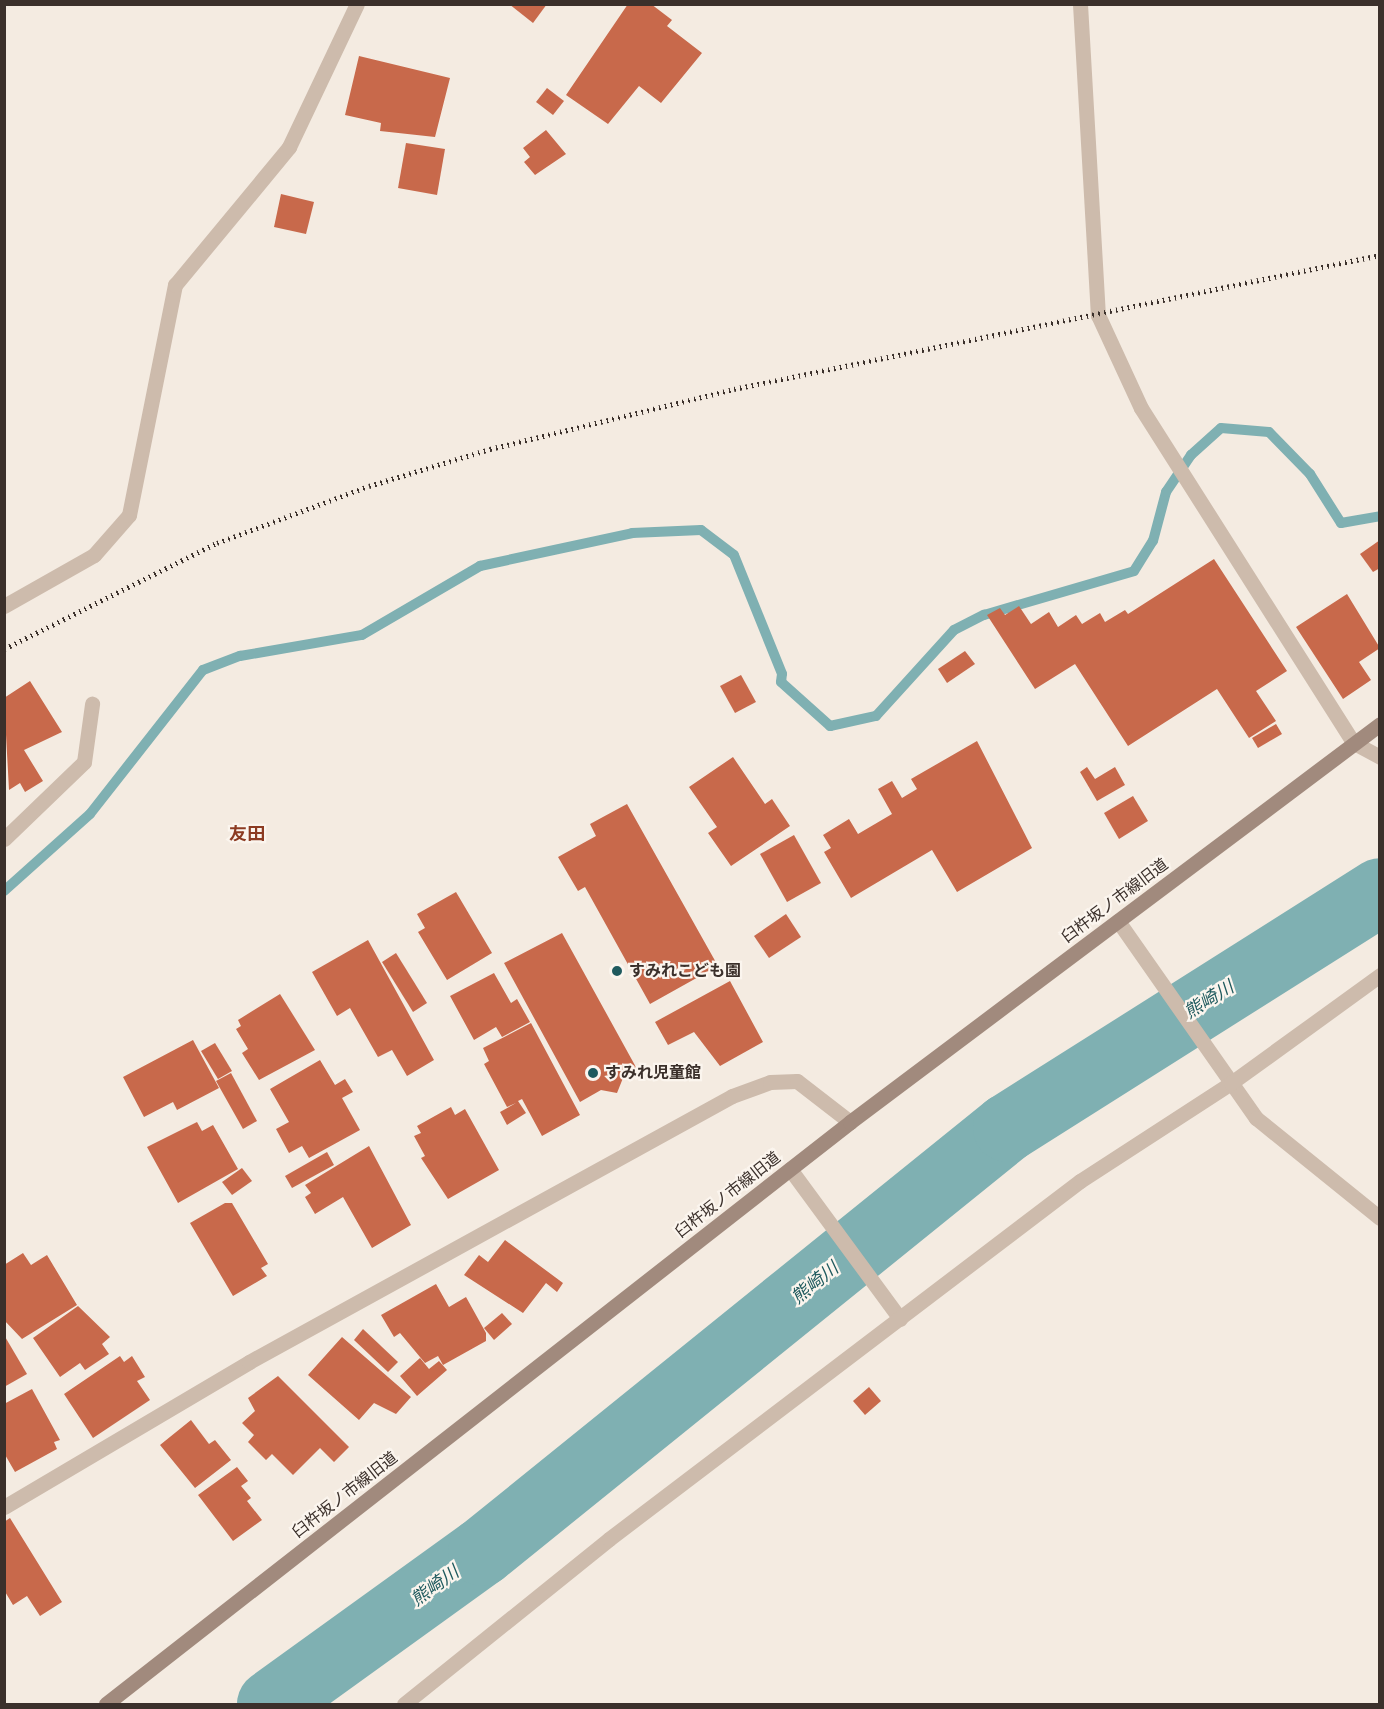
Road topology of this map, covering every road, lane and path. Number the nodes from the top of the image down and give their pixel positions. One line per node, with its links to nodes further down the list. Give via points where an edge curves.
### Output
1 (357, 4): 3 (street, via 290,147 175,285 129,515 94,555)
2 (1080, 4): 6 (street, via 1098,315 1141,408)
3 (4, 606)
4 (92, 704): 8 (street, via 84,762)
5 (1380, 724): 6 (street, 臼杵坂ノ市線旧道)
6 (1354, 743): 7 (street); 9 (street, 臼杵坂ノ市線旧道)
7 (1380, 757)
8 (4, 839)
9 (1118, 921): 11 (street); 12 (street, 臼杵坂ノ市線旧道)
10 (1380, 975): 11 (street)
11 (1231, 1083): 14 (street, via 1256,1118); 15 (street, via 1080,1181)
12 (850, 1122): 13 (street, 臼杵坂ノ市線旧道); 16 (street, via 797,1081 770,1082 732,1096 249,1362)
13 (790, 1169): 15 (street); 17 (street, 臼杵坂ノ市線旧道)
14 (1380, 1218)
15 (895, 1313): 18 (street)
16 (4, 1507)
17 (106, 1704)
18 (404, 1704)

